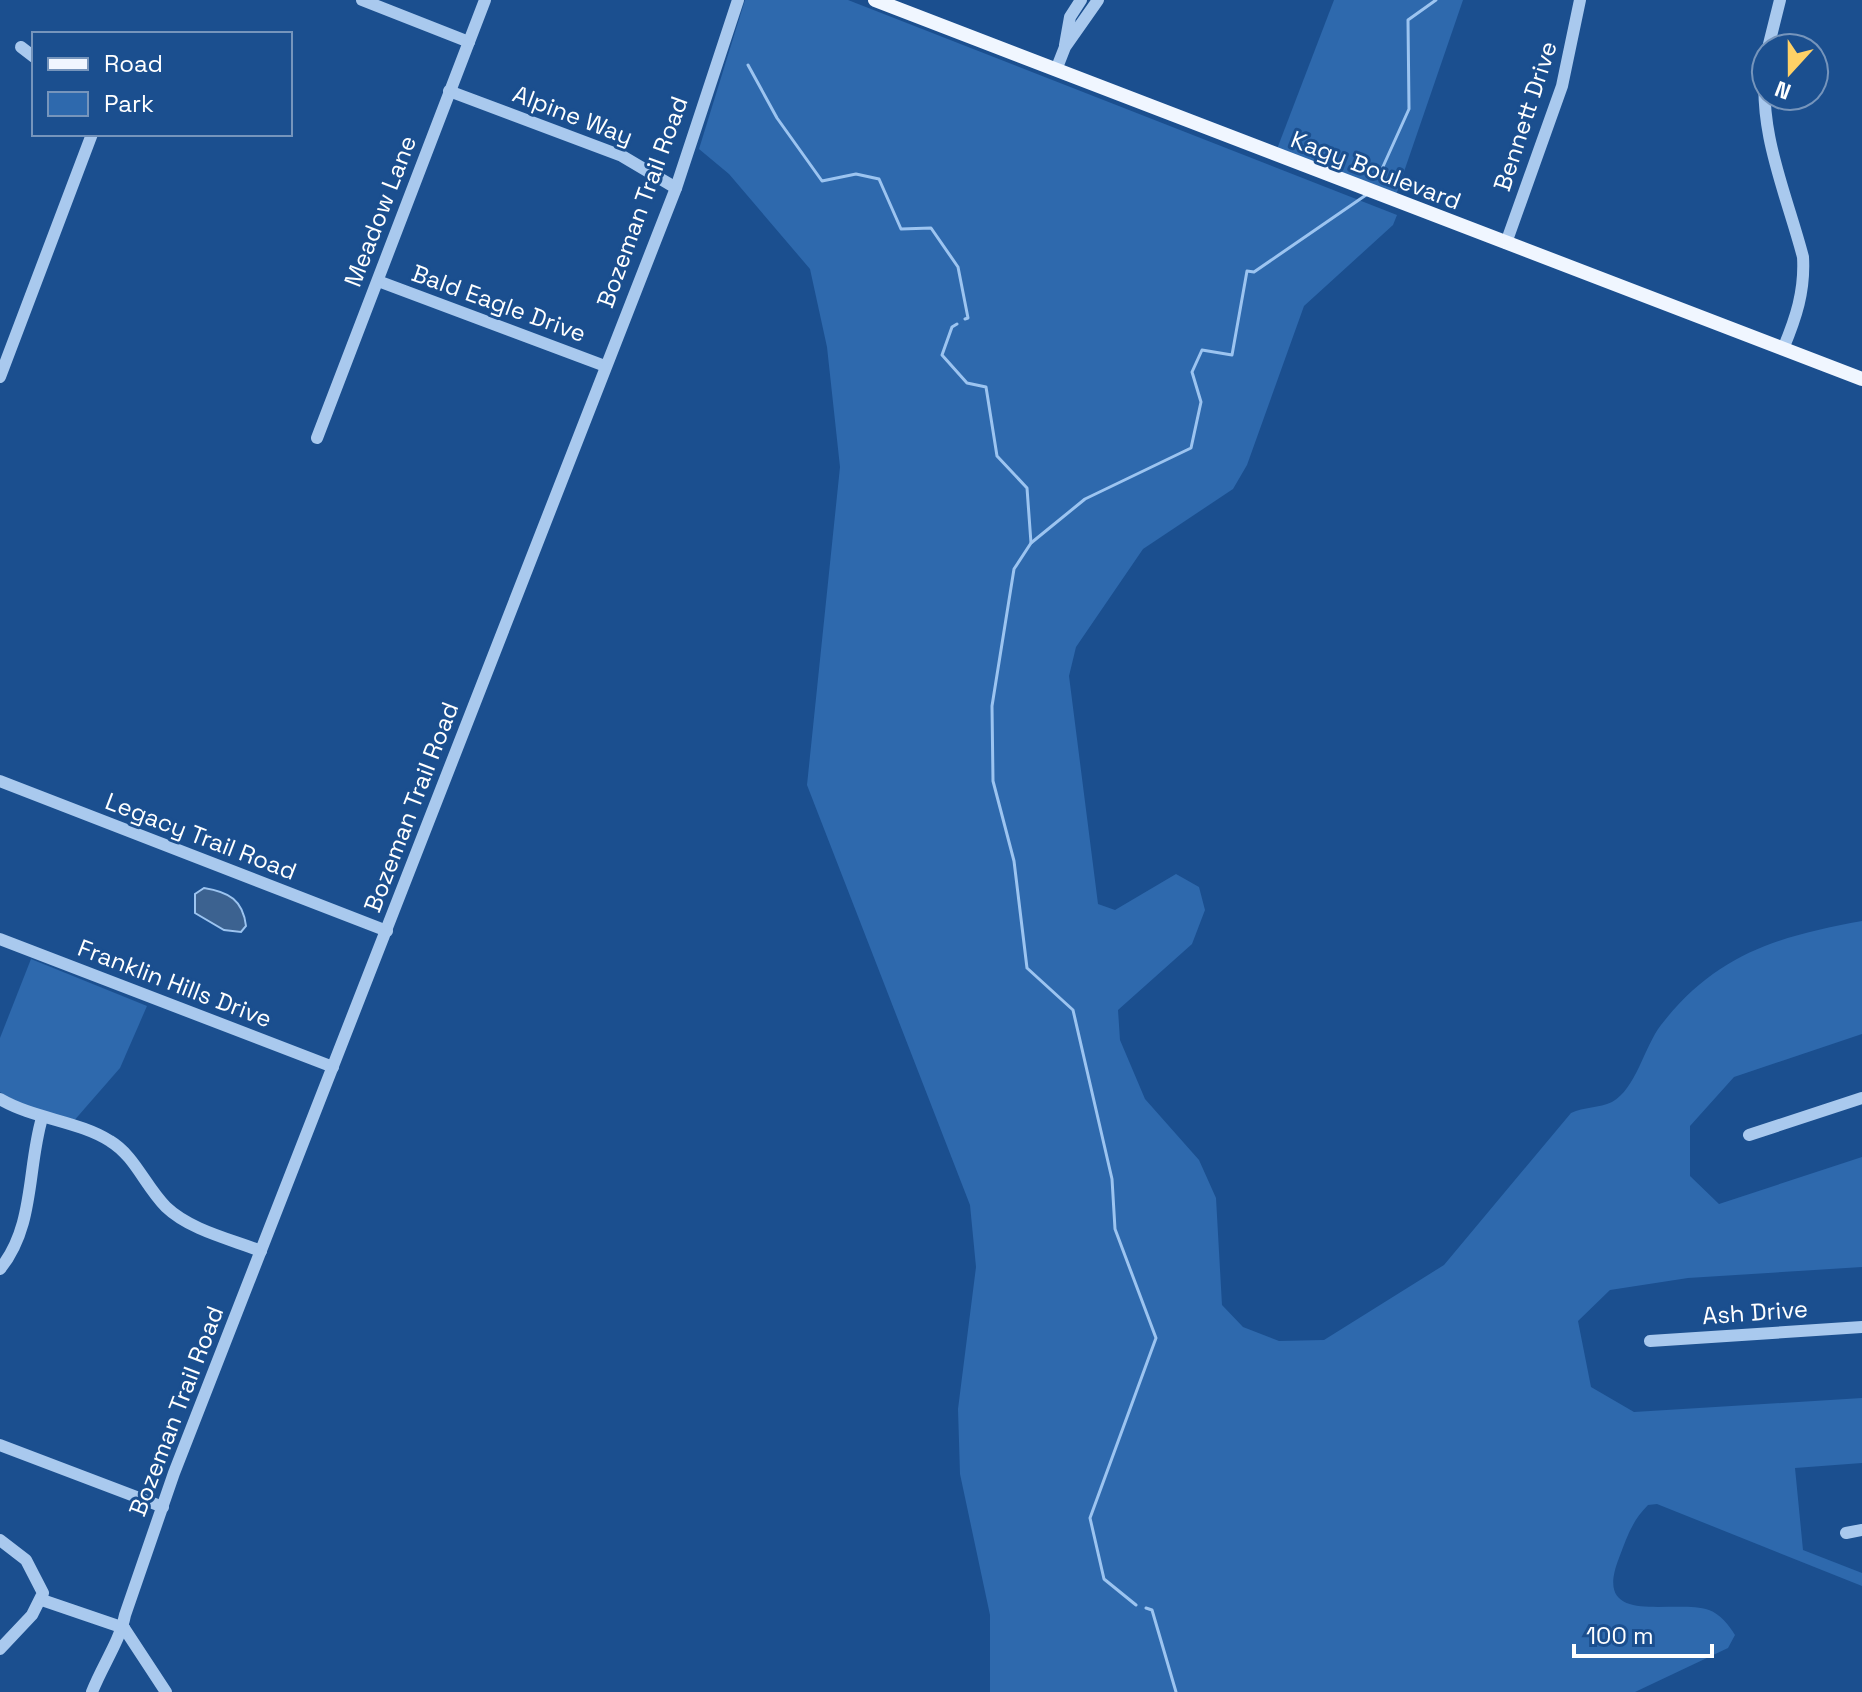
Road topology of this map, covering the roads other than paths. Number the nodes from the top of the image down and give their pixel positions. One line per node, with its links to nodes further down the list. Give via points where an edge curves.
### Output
1 (362, 0): 10 (street)
2 (485, 0): 10 (street, Meadow Lane)
3 (738, 0): 18 (street, Bozeman Trail Road)
4 (875, 0): 14 (main road, Kagy Boulevard)
5 (1081, 0): 12 (street, via 1070,17)
6 (1098, 0): 12 (street)
7 (1580, 0): 19 (street, Bennett Drive, via 1562,86)
8 (1780, 0): 9 (street)
9 (1772, 32)
10 (469, 42): 15 (street, Meadow Lane)
11 (21, 47): 13 (street)
12 (1065, 47): 14 (street)
13 (32, 55)
14 (1056, 70): 19 (main road, Kagy Boulevard)
15 (449, 91): 18 (street, Alpine Way, via 622,156); 20 (street, Meadow Lane)
16 (1766, 112): 21 (street, via 1769,143 1803,257 1798,310)
17 (91, 136): 23 (street)
18 (676, 188): 22 (street, Bozeman Trail Road)
19 (1506, 243): 21 (main road, Kagy Boulevard)
20 (378, 281): 22 (street, Bald Eagle Drive); 25 (street, Meadow Lane)
21 (1783, 349): 24 (main road, Kagy Boulevard)
22 (605, 366): 27 (street, Bozeman Trail Road)
23 (0, 377)
24 (1862, 379)
25 (317, 438)
26 (0, 781): 27 (street, Legacy Trail Road)
27 (387, 931): 29 (street, Bozeman Trail Road)
28 (0, 939): 29 (street, Franklin Hills Drive)
29 (333, 1067): 34 (street, Bozeman Trail Road)
30 (1862, 1098): 33 (street)
31 (0, 1099): 32 (street)
32 (42, 1118): 34 (street, via 109,1140 168,1209); 35 (street, via 23,1228)
33 (1749, 1135)
34 (261, 1251): 39 (street, Bozeman Trail Road)
35 (0, 1269)
36 (1862, 1327): 37 (street, Ash Drive)
37 (1650, 1341)
38 (0, 1445): 39 (street)
39 (163, 1507): 44 (street, Bozeman Trail Road)
40 (1862, 1530): 41 (street)
41 (1846, 1533)
42 (0, 1540): 43 (street, via 33,1570)
43 (42, 1600): 44 (street); 45 (street)
44 (124, 1628): 46 (street, Bozeman Trail Road); 47 (street)
45 (0, 1649)
46 (92, 1692)
47 (166, 1692)

